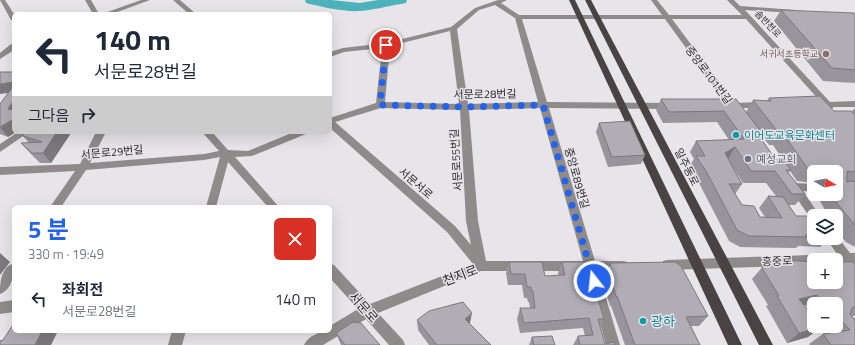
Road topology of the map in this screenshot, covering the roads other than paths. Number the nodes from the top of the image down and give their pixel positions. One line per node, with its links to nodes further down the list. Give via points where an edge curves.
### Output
1 (2, 0): 18 (street)
2 (88, 0): 12 (street)
3 (148, 0): 13 (street)
4 (176, 0): 14 (street)
5 (504, 0): 10 (street)
6 (572, 0): 16 (main road)
7 (588, 0): 20 (main road, 일주동로)
8 (654, 0): 17 (street, 중앙로101번길)
9 (730, 0): 11 (street, 솜반천로)
10 (496, 3): 19 (street); 22 (street, via 477,9)
11 (738, 8): 15 (street); 21 (street, 솜반천로)
12 (95, 12)
13 (111, 12)
14 (191, 12)
15 (800, 12)
16 (579, 16): 19 (street); 20 (street); 33 (main road)
17 (665, 16): 20 (street); 21 (street); 37 (street, 중앙로101번길)
18 (12, 17)
19 (518, 17): 30 (street, 중앙로89번길)
20 (597, 17): 34 (main road, 일주동로)
21 (748, 17): 27 (street, 솜반천로)
22 (453, 28): 23 (street); 38 (street, 서문로55번길)
23 (386, 45): 25 (street, via 343,50); 29 (street)
24 (12, 48): 26 (street)
25 (332, 54)
26 (0, 57)
27 (828, 104): 28 (street); 32 (street); 39 (street, 솜반천로)
28 (855, 104)
29 (380, 105): 38 (street, 서문로28번길); 41 (street, 서문로28번길)
30 (543, 105): 33 (street, 서문로28번길); 38 (street, 서문로28번길); 63 (street, 중앙로89번길)
31 (772, 105): 37 (street)
32 (804, 105)
33 (623, 106): 34 (street, 서문로28번길); 59 (main road)
34 (642, 106): 35 (street, 서문로28번길); 58 (main road, 일주동로)
35 (680, 106)
36 (718, 106): 37 (street)
37 (732, 106): 40 (street, 중앙로101번길)
38 (464, 107): 61 (street, 서문로55번길, via 472,221)
39 (839, 116)
40 (741, 117)
41 (332, 121)
42 (332, 124): 61 (street, 서문서로, via 451,229)
43 (21, 134): 47 (street)
44 (100, 134): 49 (street)
45 (209, 134): 48 (street)
46 (298, 134): 48 (street, via 250,154)
47 (0, 149)
48 (226, 153): 49 (street, 서문로29번길); 53 (street); 54 (street)
49 (83, 167): 50 (street, 서문로29번길); 52 (street)
50 (0, 171)
51 (807, 186): 55 (street, via 791,183)
52 (56, 205)
53 (212, 205)
54 (272, 205)
55 (810, 209)
56 (839, 245): 57 (street)
57 (851, 258): 58 (street, 홍중로); 64 (street)
58 (723, 262): 59 (street, 홍중로); 79 (main road, 일주동로)
59 (696, 264): 60 (street); 78 (main road)
60 (658, 265)
61 (481, 266): 63 (street, 천지로); 70 (street, 천지로)
62 (635, 266): 63 (street, 천지로)
63 (590, 267): 77 (street, 중앙로89번길)
64 (855, 269)
65 (12, 271): 67 (street)
66 (332, 271): 70 (street, 서문로)
67 (0, 288)
68 (12, 306): 69 (street)
69 (0, 308)
70 (367, 311): 71 (street, 천지로); 76 (street, 서문로)
71 (332, 332)
72 (178, 333): 74 (street)
73 (331, 333): 75 (street, 천지로)
74 (175, 345)
75 (311, 345)
76 (398, 345)
77 (613, 345)
78 (735, 345)
79 (766, 345)

